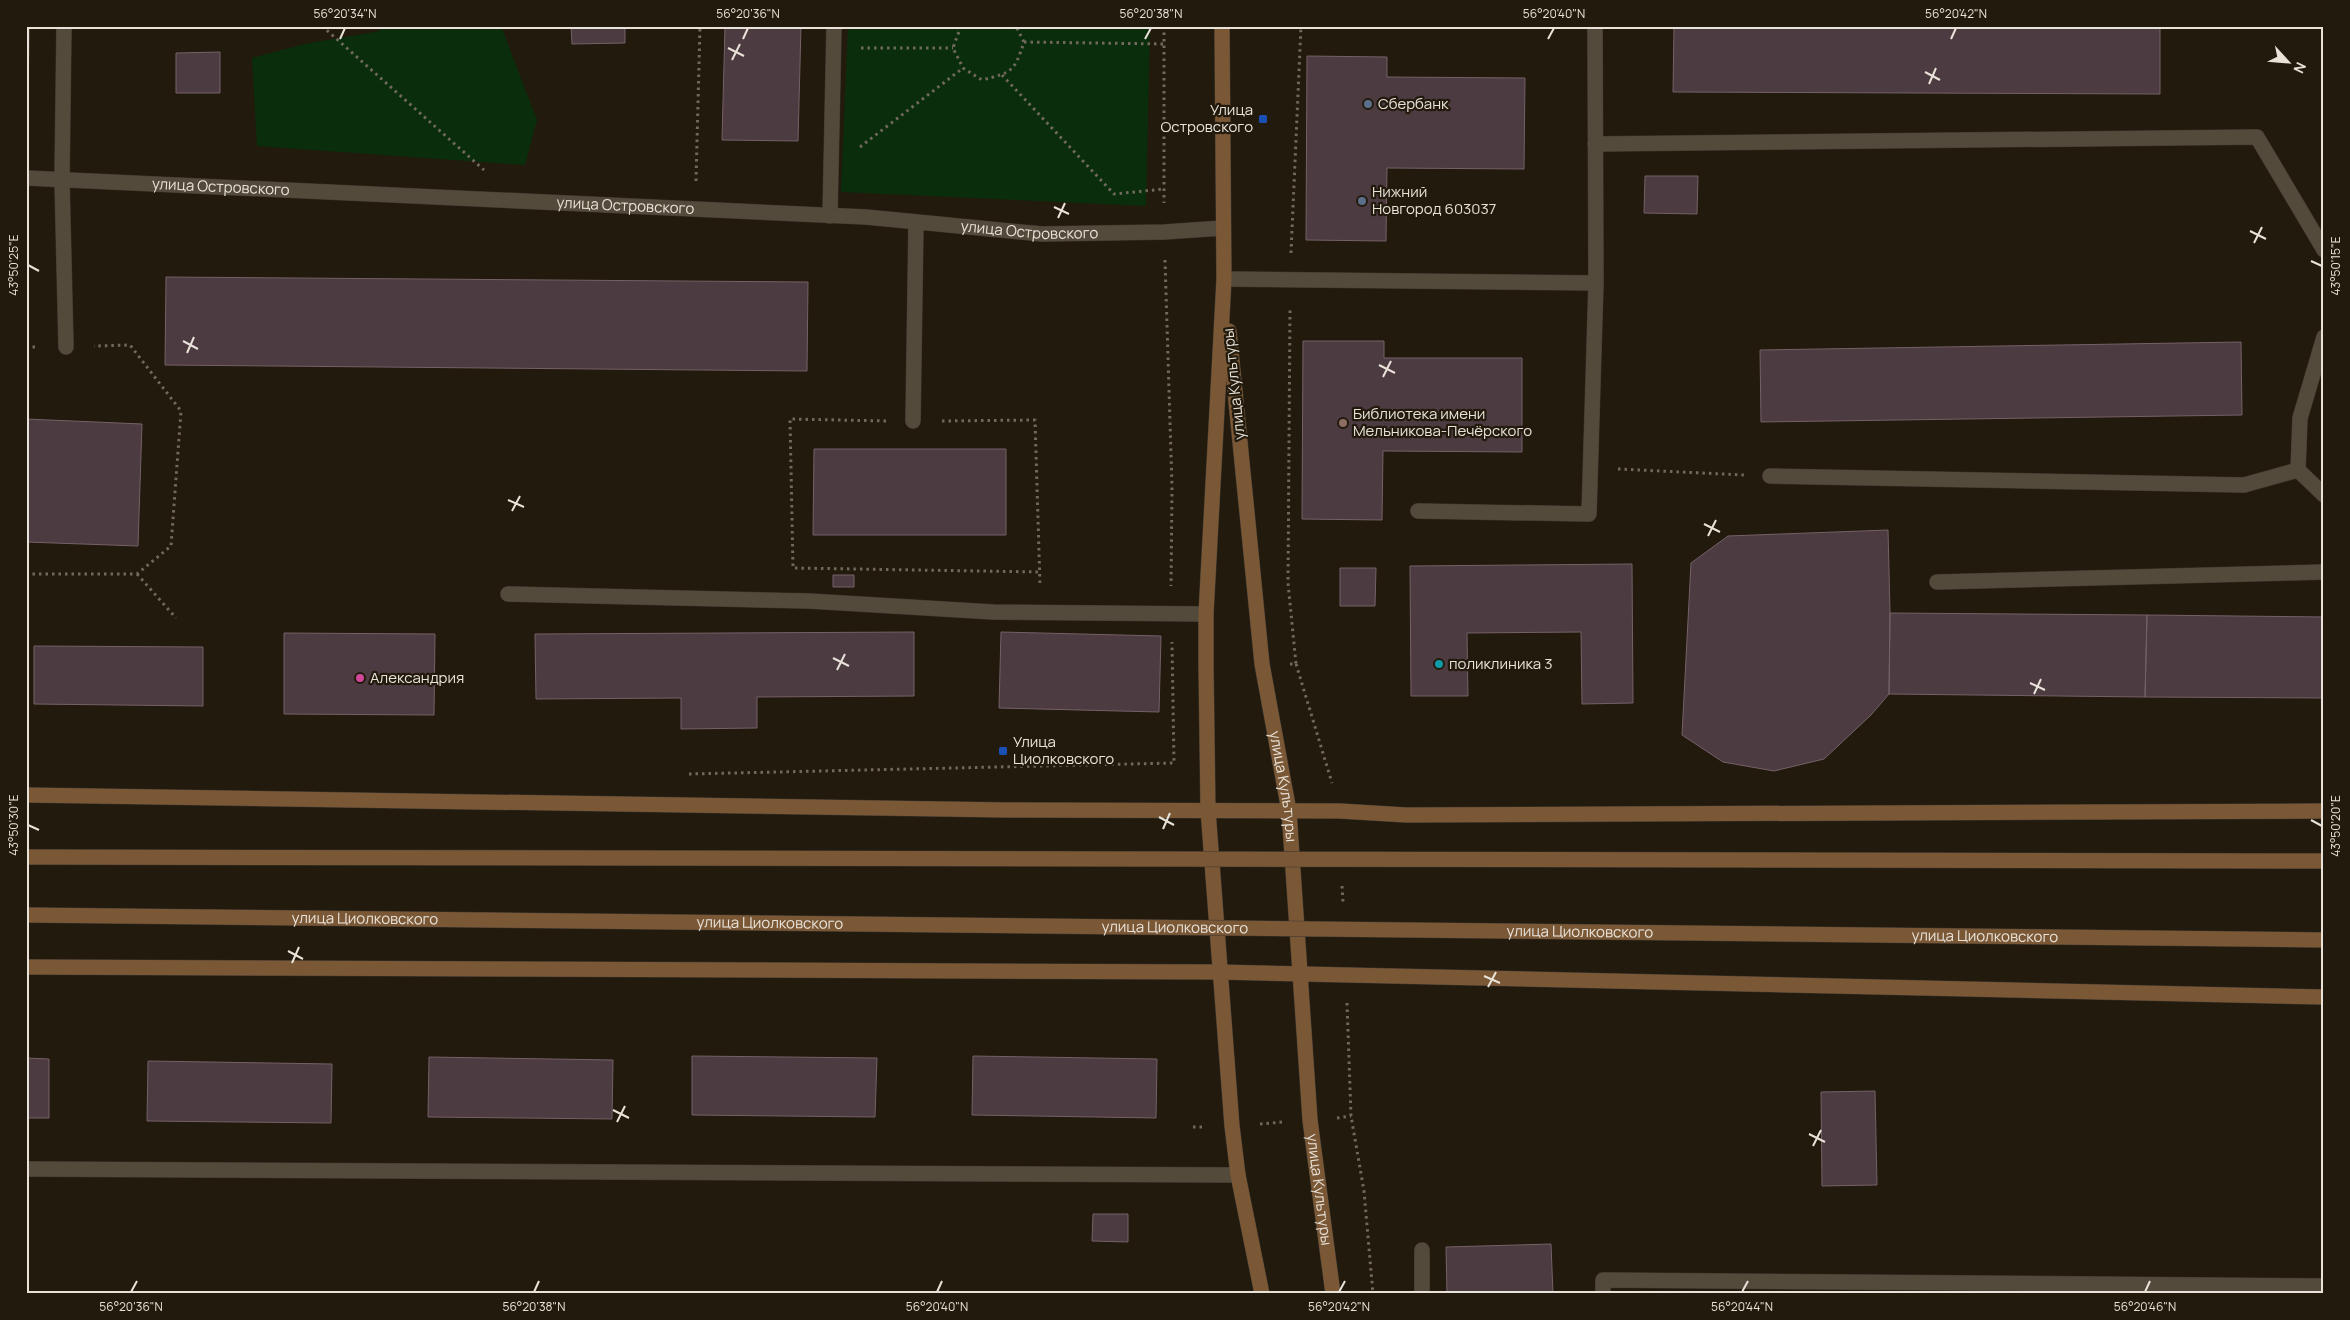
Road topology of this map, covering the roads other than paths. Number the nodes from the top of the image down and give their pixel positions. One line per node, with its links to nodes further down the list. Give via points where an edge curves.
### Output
1 (64, 26): 7 (street)
2 (834, 26): 8 (street)
3 (1222, 26): 10 (main road, улица Культуры)
4 (1595, 26): 5 (street)
5 (1595, 144): 11 (street, via 2256,137); 13 (street)
6 (26, 178): 7 (street, улица Островского)
7 (62, 180): 8 (street, улица Островского); 15 (street)
8 (830, 216): 9 (street, улица Островского)
9 (916, 223): 10 (street, улица Островского, via 1042,234); 16 (street)
10 (1223, 228): 12 (main road, улица Культуры)
11 (2324, 250)
12 (1224, 279): 13 (street); 24 (main road, улица Культуры); 27 (main road, улица Культуры, via 1262,664)
13 (1596, 283): 20 (street, via 1589,514)
14 (2324, 337): 17 (street, via 2300,418)
15 (66, 347)
16 (913, 421)
17 (2298, 470): 18 (street, via 2244,484); 19 (street)
18 (1770, 476)
19 (2324, 495)
20 (1418, 511)
21 (2324, 572): 22 (street)
22 (1938, 582)
23 (508, 594): 24 (street, via 810,601 993,612)
24 (1206, 614): 26 (main road, улица Культуры)
25 (26, 795): 26 (main road, via 998,810)
26 (1208, 810): 27 (main road); 34 (main road, улица Культуры)
27 (1289, 811): 28 (main road, via 1406,816); 35 (main road, улица Культуры)
28 (2324, 811)
29 (26, 857): 30 (main road, bridge)
30 (2324, 861)
31 (26, 915): 32 (main road, улица Циолковского, bridge)
32 (2324, 940)
33 (26, 967): 34 (main road)
34 (1219, 972): 35 (main road); 38 (main road, улица Культуры)
35 (1298, 974): 36 (main road); 43 (main road, улица Культуры, via 1310,1120)
36 (2324, 997)
37 (26, 1169): 38 (street)
38 (1238, 1175): 42 (main road, улица Культуры)
39 (1422, 1250): 44 (street)
40 (2324, 1286): 41 (street)
41 (2266, 1290): 45 (street, via 1603,1280)
42 (1262, 1294)
43 (1333, 1294)
44 (1422, 1294)
45 (1603, 1294)

